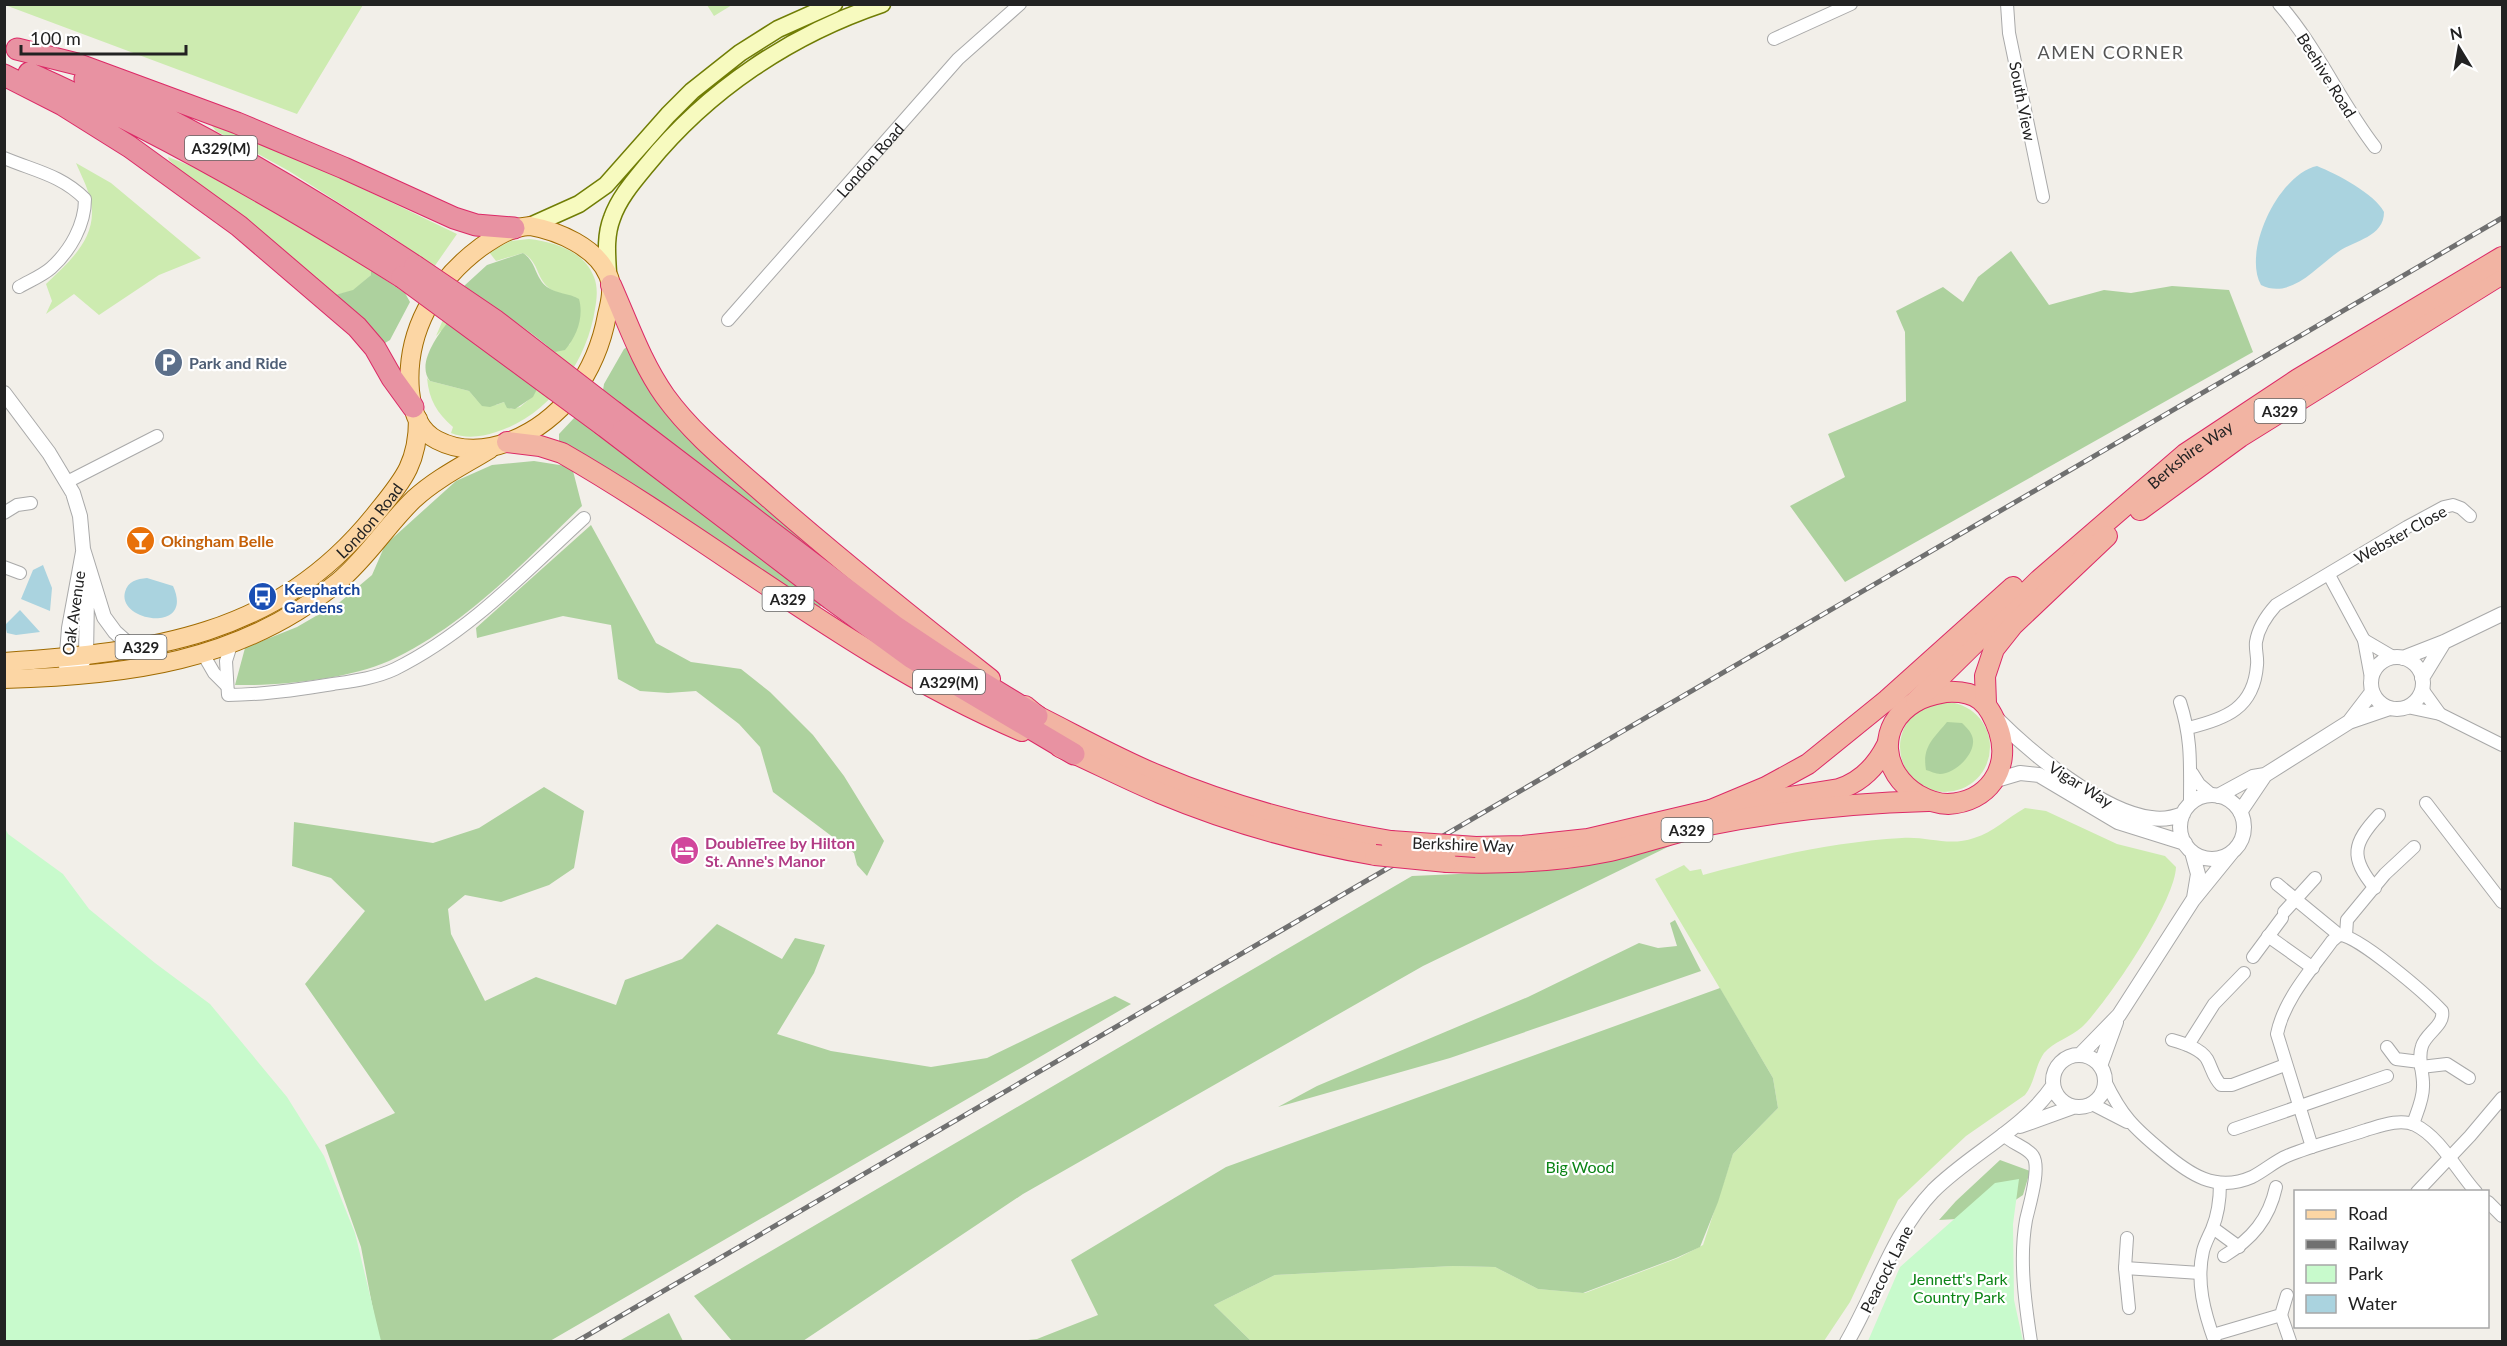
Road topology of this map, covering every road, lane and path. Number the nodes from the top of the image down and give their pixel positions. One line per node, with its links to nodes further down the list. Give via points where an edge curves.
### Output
1 (834, 4): 13 (main road, via 778,29 740,53 692,91 606,185 579,204)
2 (882, 4): 16 (main road, via 789,45 737,78 672,136 618,204 610,221)
3 (1020, 4): 18 (street, London Road, via 958,59)
4 (1851, 4): 7 (street)
5 (2007, 4): 12 (street, South View, via 2009,33)
6 (2279, 4): 10 (street, Beehive Road)
7 (1774, 39)
8 (8, 51): 13 (highway, A329(M), via 76,63 237,123 460,221); 21 (highway, A329(M), bridge, via 408,271)
9 (4, 75): 20 (highway, A329(M), via 122,141 239,226 357,327 375,348)
10 (2375, 147)
11 (4, 158): 17 (street, via 45,172 72,186 85,199 85,215 73,241 50,269)
12 (2043, 197)
13 (522, 227): 16 (main road, via 572,240 599,261); 20 (main road, via 493,239 469,257 432,298 417,328 412,352 410,380)
14 (2502, 257): 24 (highway, Berkshire Way / A329, via 2298,379)
15 (2502, 274): 55 (highway, Berkshire Way / A329, via 2240,437 2108,536 2013,625 1994,648 1985,676)
16 (609, 279): 23 (main road, via 606,322 600,343 573,393 542,423); 57 (highway, A329, via 653,379 693,430 902,610)
17 (19, 287)
18 (728, 320)
19 (4, 393): 25 (street, Oak Avenue)
20 (415, 413): 23 (main road, via 426,431 442,442 465,448); 36 (main road, London Road / A329, via 416,451 406,474 339,554 312,579 274,602)
21 (609, 419): 57 (highway, A329(M), via 896,627); 62 (highway, A329(M), via 831,600 912,658)
22 (157, 436): 25 (street)
23 (499, 445): 39 (main road, London Road / A329, via 420,494 364,558 319,597); 62 (highway, A329, via 540,446 562,453 896,666 966,706)
24 (2185, 454): 51 (highway, Berkshire Way / A329, via 2039,580); 70 (highway, A329, via 2140,482 2073,534 1902,687 1808,764)
25 (67, 482): 30 (street, Oak Avenue, via 80,516)
26 (31, 503): 27 (street)
27 (4, 513)
28 (2470, 516): 33 (street, Webster Close, via 2453,505 2444,507)
29 (584, 518): 49 (street, via 481,613 393,670 358,680 261,695 228,695)
30 (83, 549): 34 (street, Oak Avenue); 44 (street, Oak Avenue)
31 (4, 567): 32 (street)
32 (20, 573)
33 (2329, 575): 37 (street); 59 (street, Webster Close, via 2276,605 2262,624 2256,641 2255,684 2245,703 2226,716)
34 (91, 579): 40 (street, Oak Avenue, via 104,617); 42 (street, Oak Avenue)
35 (2502, 614): 38 (street)
36 (196, 634): 40 (main road, London Road / A329); 41 (main road)
37 (2364, 640): 43 (street); 50 (street)
38 (2444, 642): 43 (street); 48 (street)
39 (231, 645): 41 (main road, London Road / A329); 49 (street)
40 (134, 649): 42 (main road, London Road / A329)
41 (203, 654): 46 (main road, London Road / A329, via 144,668); 49 (street)
42 (86, 656): 44 (main road, London Road / A329); 46 (street, Oak Avenue)
43 (2398, 657): 48 (street, via 2416,666); 50 (street, via 2378,665)
44 (66, 658): 45 (main road, London Road / A329); 46 (street, Oak Avenue)
45 (4, 662)
46 (66, 678): 47 (main road, London Road / A329)
47 (4, 679)
48 (2422, 684): 53 (street, via 2416,700); 56 (street)
49 (226, 685)
50 (2372, 685): 54 (street, via 2379,703); 58 (street)
51 (1916, 701): 55 (highway, via 1937,694 1969,693); 60 (highway, A329, via 1895,723)
52 (2180, 702): 59 (street)
53 (2407, 707): 54 (street); 56 (street)
54 (2390, 708): 58 (street)
55 (1990, 710): 65 (highway, A329, via 2003,754); 69 (street, Vigar Way, via 2047,763 2116,807 2150,818 2168,819)
56 (2440, 714): 61 (street)
57 (1037, 716): 70 (highway, Berkshire Way / A329, bridge, via 1125,761 1214,797 1287,820 1391,841 1523,846 1588,839)
58 (2349, 722): 64 (street)
59 (2188, 728): 63 (street)
60 (1887, 745): 67 (highway, via 1889,762 1898,778); 70 (highway, Berkshire Way / A329, via 1870,770 1847,786)
61 (2502, 745)
62 (1074, 754): 67 (highway, Berkshire Way / A329, bridge, via 1159,793 1297,839 1375,855 1447,862 1563,858 1743,819 1878,802)
63 (2192, 773): 66 (street); 69 (street)
64 (2265, 774): 66 (street); 71 (street)
65 (1993, 781): 67 (highway, A329, via 1964,801); 73 (street, Vigar Way, via 2020,773 2038,776 2118,822)
66 (2215, 796): 69 (street, via 2201,797); 71 (street, via 2230,801)
67 (1928, 801)
68 (2426, 803): 81 (street)
69 (2187, 809): 73 (street, via 2182,832)
70 (1711, 810)
71 (2240, 812): 75 (street, via 2243,833)
72 (2379, 815): 78 (street, via 2361,834 2357,850 2360,871)
73 (2189, 847): 75 (street, via 2204,858 2215,859); 80 (street, via 2198,874)
74 (2414, 847): 78 (street)
75 (2232, 852): 80 (street)
76 (2315, 878): 79 (street)
77 (2277, 884): 79 (street)
78 (2375, 888): 82 (street, via 2347,920)
79 (2296, 899): 82 (street); 83 (street)
80 (2193, 900): 87 (street)
81 (2502, 900)
82 (2342, 935): 85 (street, via 2332,941); 92 (street, via 2376,954 2442,1011 2441,1021 2423,1041)
83 (2268, 936): 84 (street); 85 (street)
84 (2253, 957)
85 (2313, 968): 93 (street, via 2279,1021 2277,1034)
86 (2244, 973): 89 (street, via 2214,1004)
87 (2119, 1015): 91 (street); 94 (street)
88 (2172, 1040): 89 (street)
89 (2188, 1045): 93 (street, via 2205,1056 2221,1085 2232,1085)
90 (2387, 1047): 92 (street, via 2396,1059)
91 (2080, 1055): 94 (street); 98 (street, via 2059,1064)
92 (2420, 1064): 96 (street, via 2447,1064); 104 (street, via 2423,1088)
93 (2285, 1065): 102 (street)
94 (2100, 1066): 97 (street)
95 (2387, 1076): 102 (street)
96 (2469, 1078)
97 (2105, 1081): 100 (street, via 2102,1094); 103 (street)
98 (2053, 1086): 101 (street, via 2060,1099); 106 (street, Peacock Lane)
99 (2502, 1098): 108 (street)
100 (2092, 1104): 101 (street); 103 (street)
101 (2073, 1107): 106 (street, Peacock Lane)
102 (2299, 1107): 105 (street); 107 (street)
103 (2130, 1124): 109 (street, via 2181,1167 2195,1176)
104 (2413, 1124): 107 (street, via 2383,1125); 108 (street, via 2437,1141)
105 (2234, 1129)
106 (2007, 1132): 125 (street, Peacock Lane, via 1961,1165 1914,1216); 126 (street, via 2007,1139 2031,1154 2035,1162 2025,1237 2024,1292)
107 (2312, 1147): 109 (street, via 2286,1156 2253,1176)
108 (2448, 1157): 111 (street); 112 (street)
109 (2220, 1183): 115 (street)
110 (2276, 1187): 117 (street, via 2272,1206 2261,1226)
111 (2418, 1190)
112 (2475, 1190)
113 (2489, 1204): 114 (street)
114 (2502, 1216)
115 (2213, 1228): 117 (street); 120 (street)
116 (2127, 1238): 119 (street)
117 (2239, 1247): 118 (street)
118 (2224, 1256)
119 (2125, 1268): 120 (street); 122 (street)
120 (2200, 1274): 124 (street, via 2201,1294)
121 (2287, 1295): 123 (street)
122 (2129, 1308)
123 (2281, 1315): 124 (street); 127 (street)
124 (2214, 1338)
125 (1847, 1341)
126 (2031, 1341)
127 (2290, 1341)

